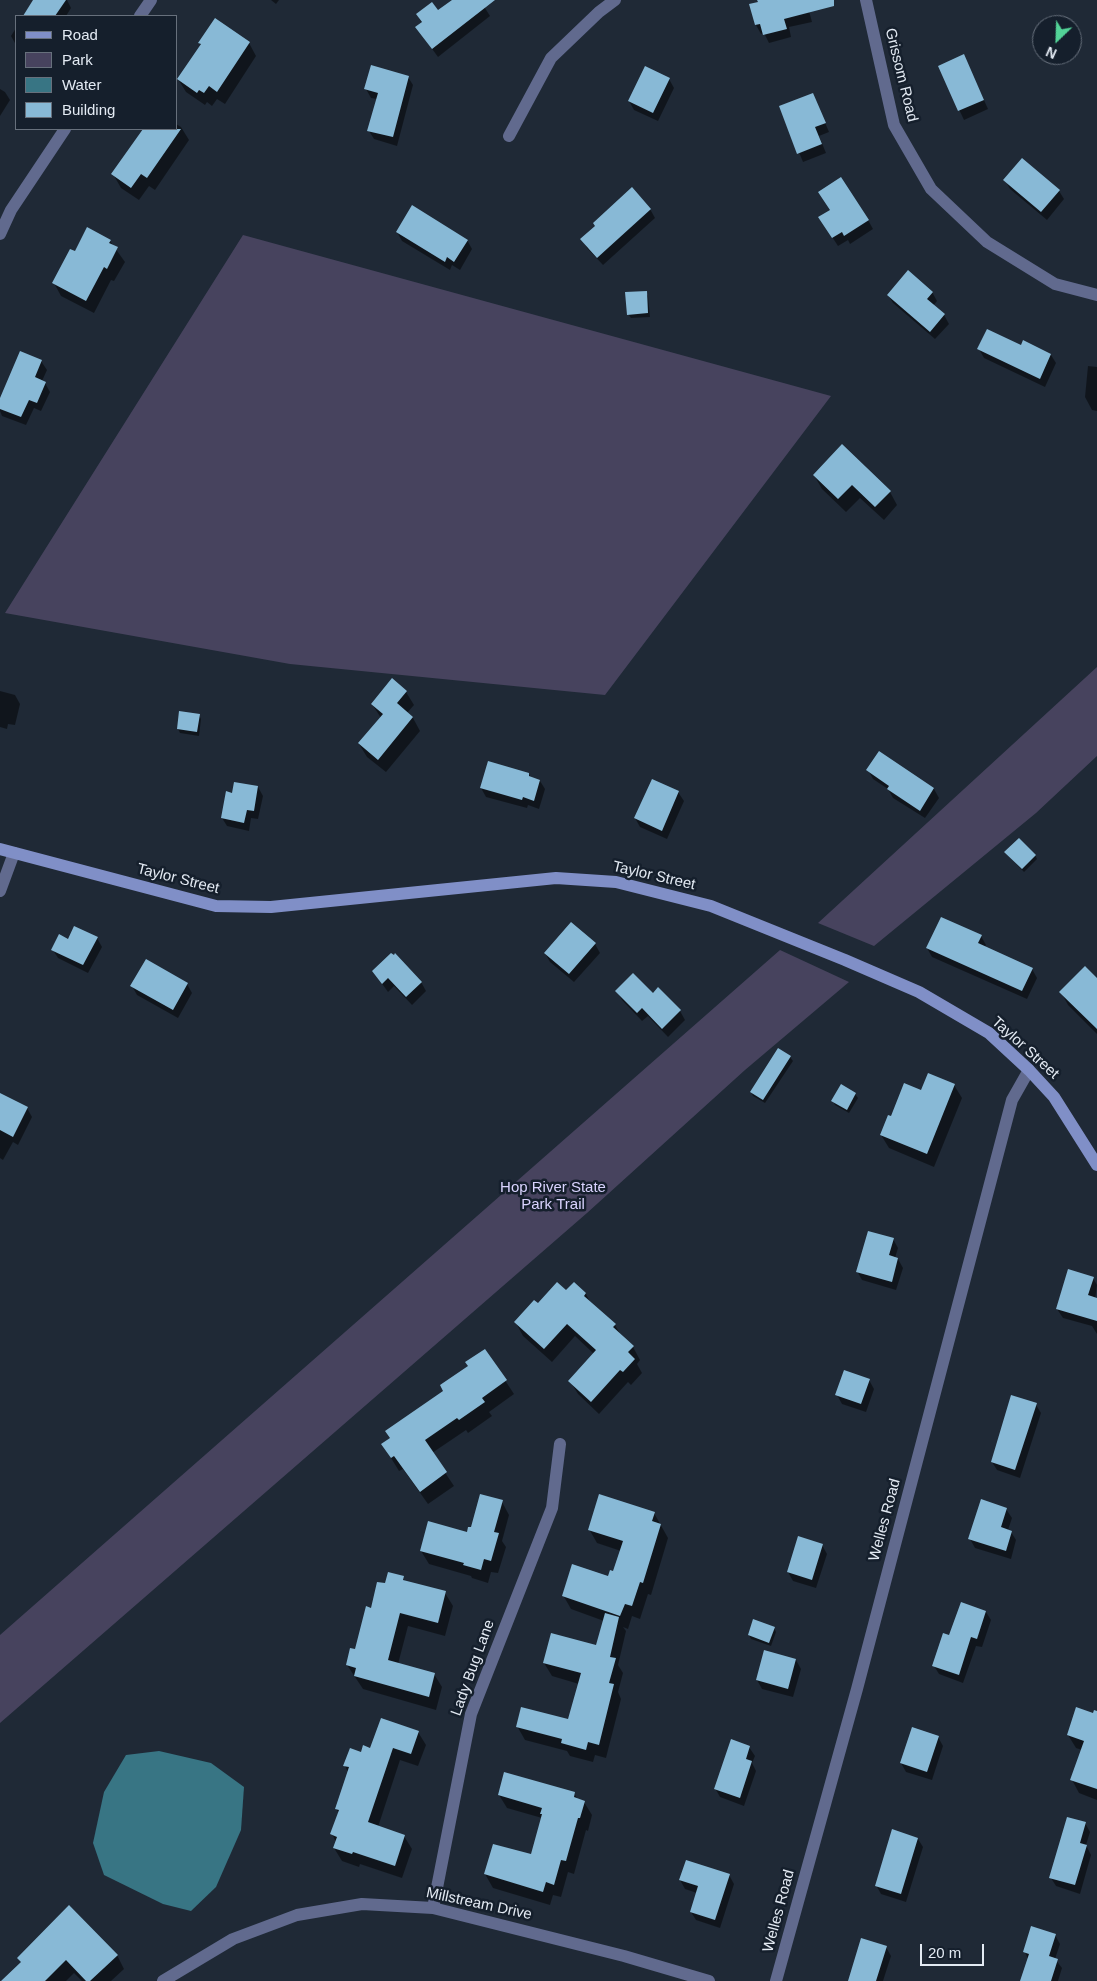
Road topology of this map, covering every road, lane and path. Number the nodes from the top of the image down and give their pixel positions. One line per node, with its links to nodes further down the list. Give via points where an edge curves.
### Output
1 (151, 0): 4 (street)
2 (615, 0): 6 (street, via 551,58)
3 (866, 0): 8 (street, Grissom Road, via 894,125 932,189 987,242 1055,284)
4 (141, 15)
5 (64, 130): 7 (street, via 11,210)
6 (509, 136)
7 (0, 234)
8 (1097, 295)
9 (0, 849): 10 (street, Taylor Street)
10 (14, 853): 11 (street); 12 (street, Taylor Street, via 216,906 271,908 556,878 616,882 711,906 919,992 988,1033)
11 (0, 892)
12 (1029, 1070): 13 (street, Taylor Street, via 1054,1097); 18 (street, Welles Road, via 1012,1100 860,1679)
13 (1097, 1165)
14 (560, 1444): 15 (street, Lady Bug Lane, via 552,1508 471,1714)
15 (433, 1908): 16 (street, Millstream Drive, via 362,1904 297,1915 233,1938); 17 (street, Millstream Drive)
16 (163, 1981)
17 (709, 1981)
18 (776, 1981)

